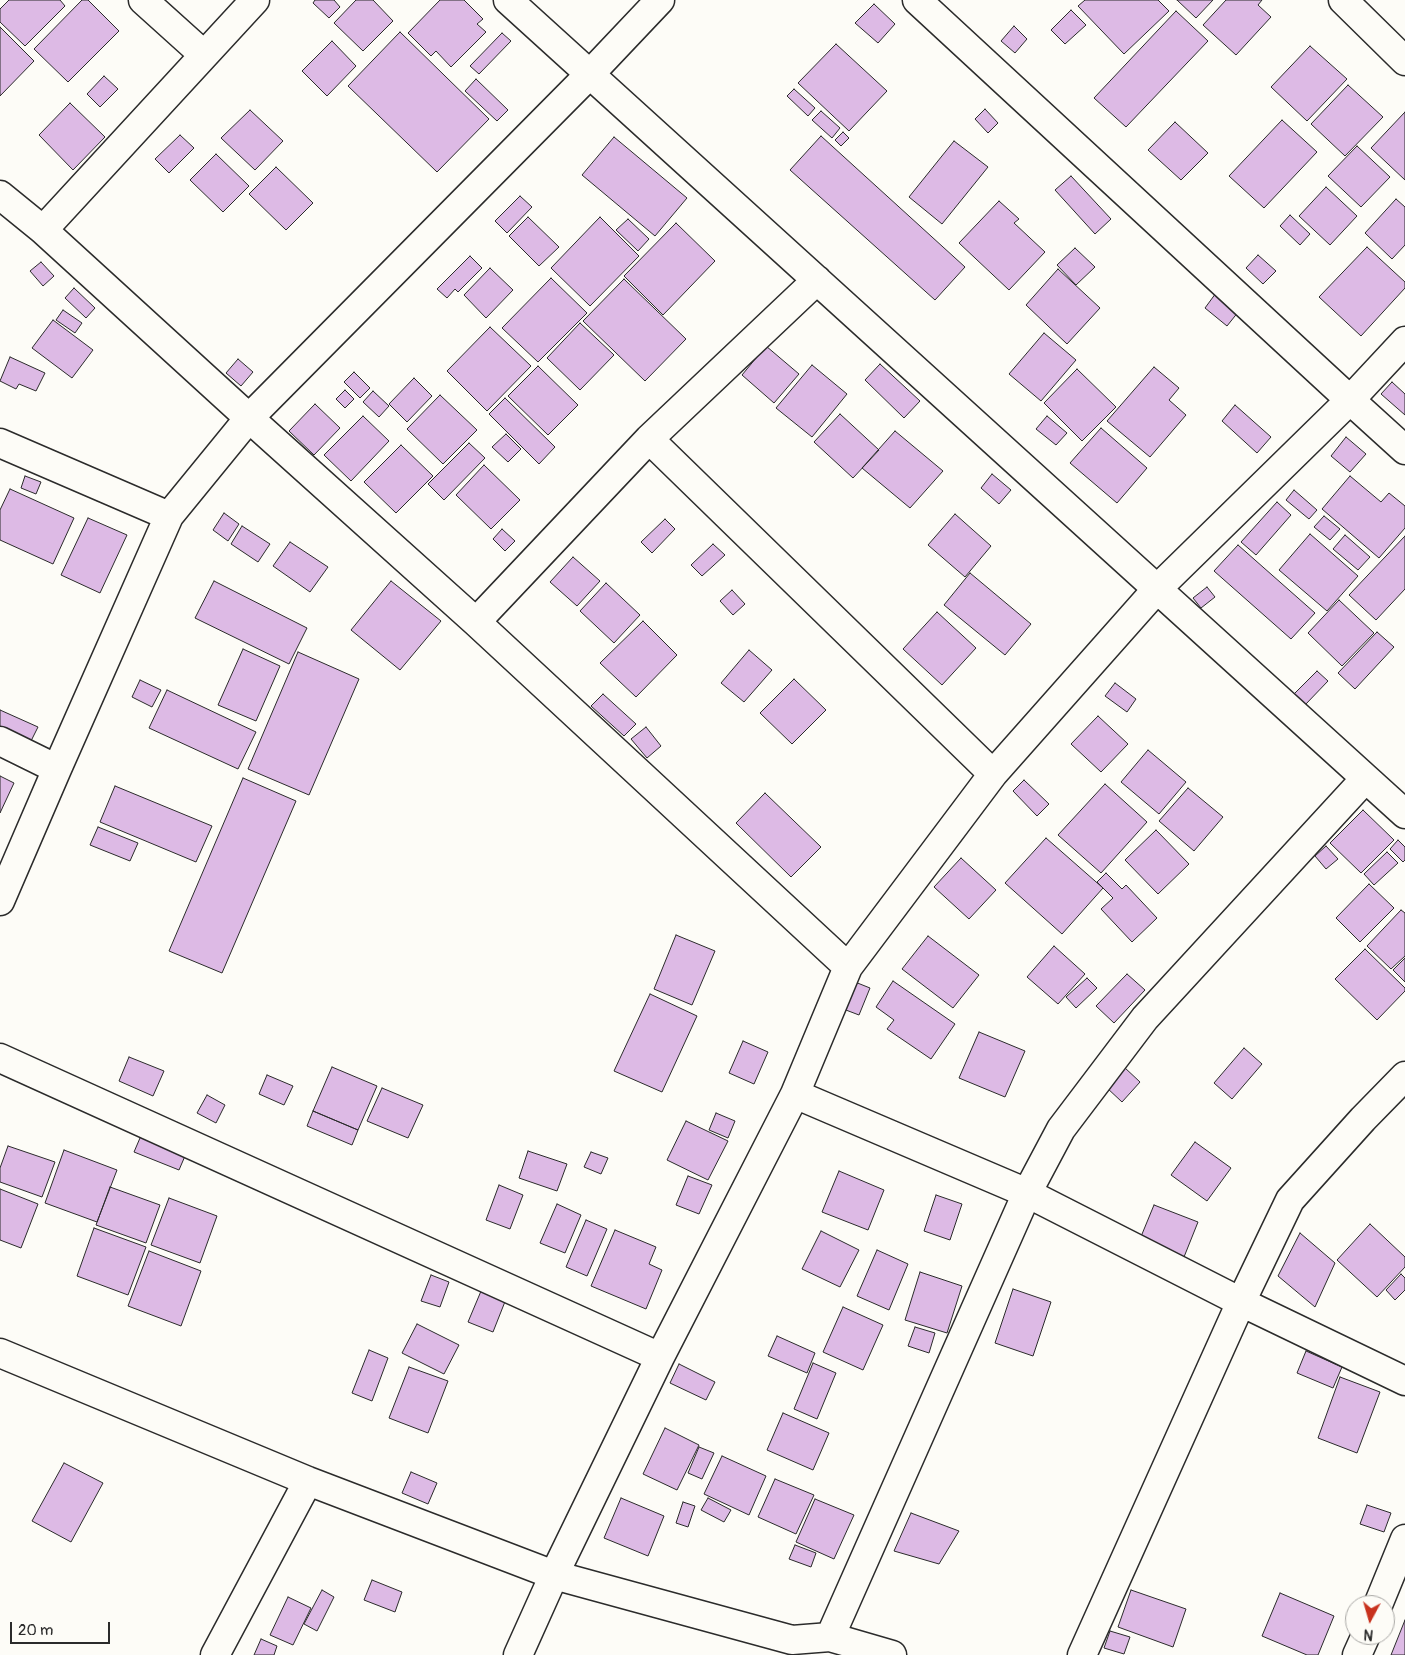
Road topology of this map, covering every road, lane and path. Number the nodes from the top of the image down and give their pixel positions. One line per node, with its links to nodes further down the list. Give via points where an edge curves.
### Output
1 (143, 0): 7 (street)
2 (255, 0): 7 (street)
3 (508, 0): 9 (street)
4 (660, 0): 9 (street)
5 (917, 0): 14 (street)
6 (1343, 0): 8 (street)
7 (204, 56): 11 (street)
8 (1405, 62)
9 (590, 75): 12 (street); 15 (street)
10 (0, 195): 11 (street)
11 (44, 230): 15 (street)
12 (817, 280): 16 (street); 20 (street)
13 (1405, 341): 14 (street)
14 (1350, 400): 18 (street); 20 (street)
15 (250, 418): 19 (street); 21 (street)
16 (649, 439): 21 (street); 24 (street)
17 (0, 443): 19 (street)
18 (1405, 450)
19 (169, 516): 23 (street)
20 (1157, 588): 24 (street); 25 (street)
21 (476, 622): 28 (street)
22 (0, 741): 23 (street)
23 (57, 769): 27 (street)
24 (993, 774): 28 (street)
25 (1365, 779): 26 (street); 32 (street, via 1145,1018 1061,1129)
26 (1405, 814)
27 (0, 901)
28 (848, 967): 31 (street)
29 (0, 1058): 35 (street)
30 (1405, 1076): 33 (street, via 1290,1200)
31 (795, 1094): 32 (street); 35 (street)
32 (1027, 1193): 33 (street); 41 (street)
33 (1241, 1302): 36 (street); 46 (street)
34 (0, 1353): 37 (street)
35 (660, 1357): 39 (street)
36 (1405, 1380)
37 (308, 1481): 39 (street); 43 (street)
38 (1405, 1540): 40 (street)
39 (554, 1575): 42 (street); 44 (street)
40 (1382, 1595)
41 (830, 1637): 42 (street); 45 (street)
42 (789, 1648)
43 (215, 1655)
44 (518, 1655)
45 (892, 1655)
46 (1082, 1655)

